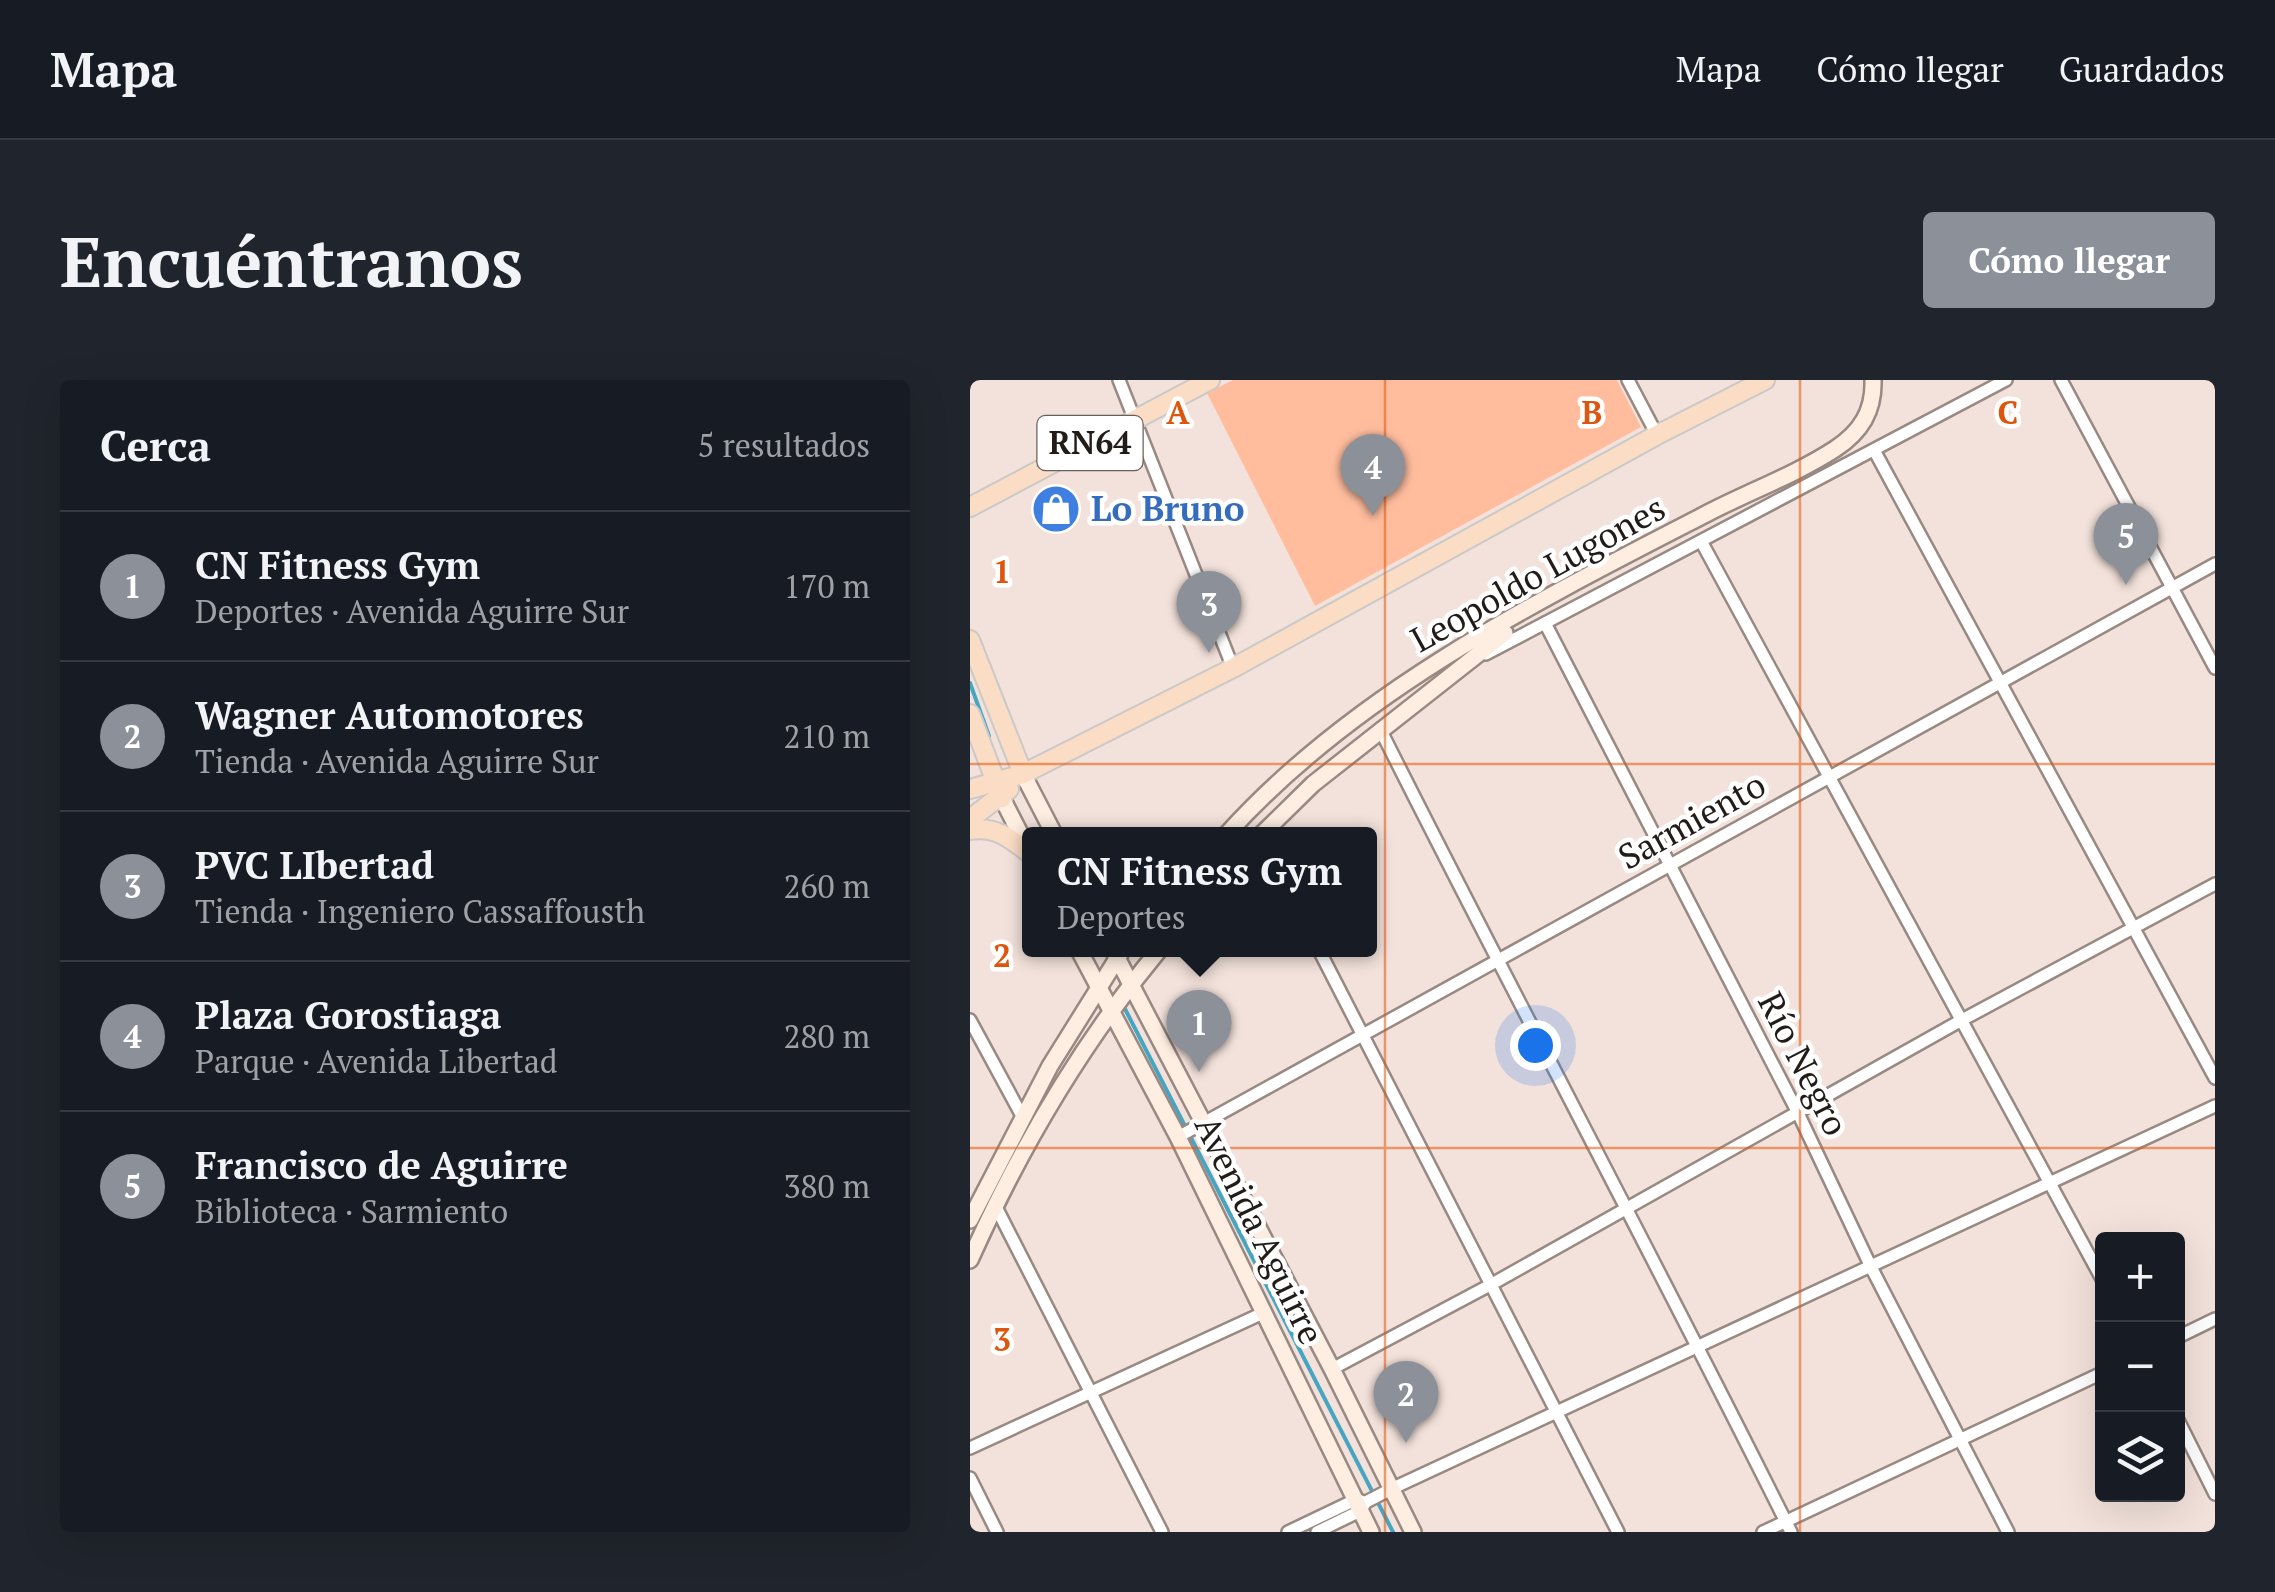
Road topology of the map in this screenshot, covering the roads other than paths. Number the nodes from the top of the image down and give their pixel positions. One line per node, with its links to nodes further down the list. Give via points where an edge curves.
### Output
1 (1119, 380): 8 (street)
2 (1210, 380): 8 (main road, RN64)
3 (1628, 380): 9 (street)
4 (1765, 380): 9 (main road)
5 (1873, 380): 14 (main road, Leopoldo Lugones, via 1873,398 1858,431 1834,450)
6 (2006, 380): 10 (street)
7 (2060, 380): 15 (street)
8 (1135, 420): 11 (main road, RN64); 18 (street)
9 (1658, 434): 18 (main road)
10 (1874, 450): 12 (street); 21 (street)
11 (970, 506)
12 (1701, 542): 16 (street); 25 (street)
13 (2215, 564): 15 (street, Sarmiento)
14 (1583, 580): 20 (main road, Leopoldo Lugones); 30 (main road, Leopoldo Lugones, via 1448,655 1361,713)
15 (2171, 588): 19 (street); 21 (street, Sarmiento)
16 (1545, 622): 20 (street); 35 (street, Río Negro)
17 (970, 640): 24 (main road)
18 (1232, 668): 24 (main road)
19 (2215, 668)
20 (1456, 670): 23 (main road, Leopoldo Lugones)
21 (2000, 684): 25 (street, Sarmiento); 37 (street)
22 (970, 714): 27 (main road)
23 (1380, 729): 31 (main road, Leopoldo Lugones); 43 (street)
24 (1022, 774): 27 (main road); 29 (main road)
25 (1830, 777): 35 (street, Sarmiento); 48 (street)
26 (970, 789): 27 (main road)
27 (998, 789): 28 (main road); 33 (main road)
28 (970, 818)
29 (1050, 827)
30 (1234, 827)
31 (1270, 827)
32 (970, 830): 34 (main road, via 1002,833)
33 (1022, 838)
34 (1022, 847)
35 (1670, 864): 43 (street, Sarmiento); 52 (street, Río Negro)
36 (2215, 884): 37 (street)
37 (2136, 929): 48 (street); 50 (street)
38 (1083, 957): 45 (main road, Avenida Aguirre)
39 (1116, 957): 45 (main road)
40 (1120, 957): 44 (main road)
41 (1153, 957): 44 (main road)
42 (1323, 957): 49 (street)
43 (1496, 961): 49 (street, Sarmiento); 58 (street)
44 (1131, 983): 46 (main road); 54 (main road)
45 (1100, 990): 46 (main road, Avenida Aguirre); 53 (main road)
46 (1110, 1010): 55 (main road, Avenida Aguirre); 57 (main road)
47 (970, 1020): 53 (street)
48 (1960, 1021): 52 (street); 56 (street)
49 (1363, 1036): 54 (street, Sarmiento); 63 (street)
50 (2215, 1078)
51 (2215, 1106): 56 (street)
52 (1798, 1113): 58 (street); 62 (street, Río Negro)
53 (1022, 1116): 59 (main road)
54 (1200, 1127): 55 (street, Sarmiento); 68 (main road)
55 (1181, 1136): 64 (main road, Avenida Aguirre)
56 (2051, 1185): 61 (street); 62 (street)
57 (996, 1205): 60 (main road); 70 (street)
58 (1627, 1207): 63 (street); 67 (street)
59 (970, 1220)
60 (970, 1260)
61 (2095, 1266)
62 (1871, 1267): 67 (street); 73 (street, Río Negro)
63 (1492, 1284): 68 (street); 71 (street)
64 (1263, 1313): 70 (street); 78 (main road, Avenida Aguirre)
65 (2215, 1319): 66 (street)
66 (2185, 1334)
67 (1699, 1347): 71 (street); 79 (street)
68 (1332, 1369): 76 (main road)
69 (2095, 1376): 73 (street)
70 (1090, 1392): 74 (street); 81 (street)
71 (1556, 1414): 76 (street); 86 (street)
72 (2185, 1434): 77 (street)
73 (1960, 1439): 79 (street); 88 (street, Río Negro)
74 (970, 1448)
75 (970, 1478): 80 (street)
76 (1389, 1491): 78 (street); 85 (main road)
77 (2215, 1494)
78 (1360, 1504): 82 (street); 83 (street); 84 (main road, Avenida Aguirre)
79 (1788, 1527): 87 (street)
80 (997, 1532)
81 (1162, 1532)
82 (1288, 1532)
83 (1317, 1532)
84 (1371, 1532)
85 (1413, 1532)
86 (1618, 1532)
87 (1763, 1532)
88 (2008, 1532)

